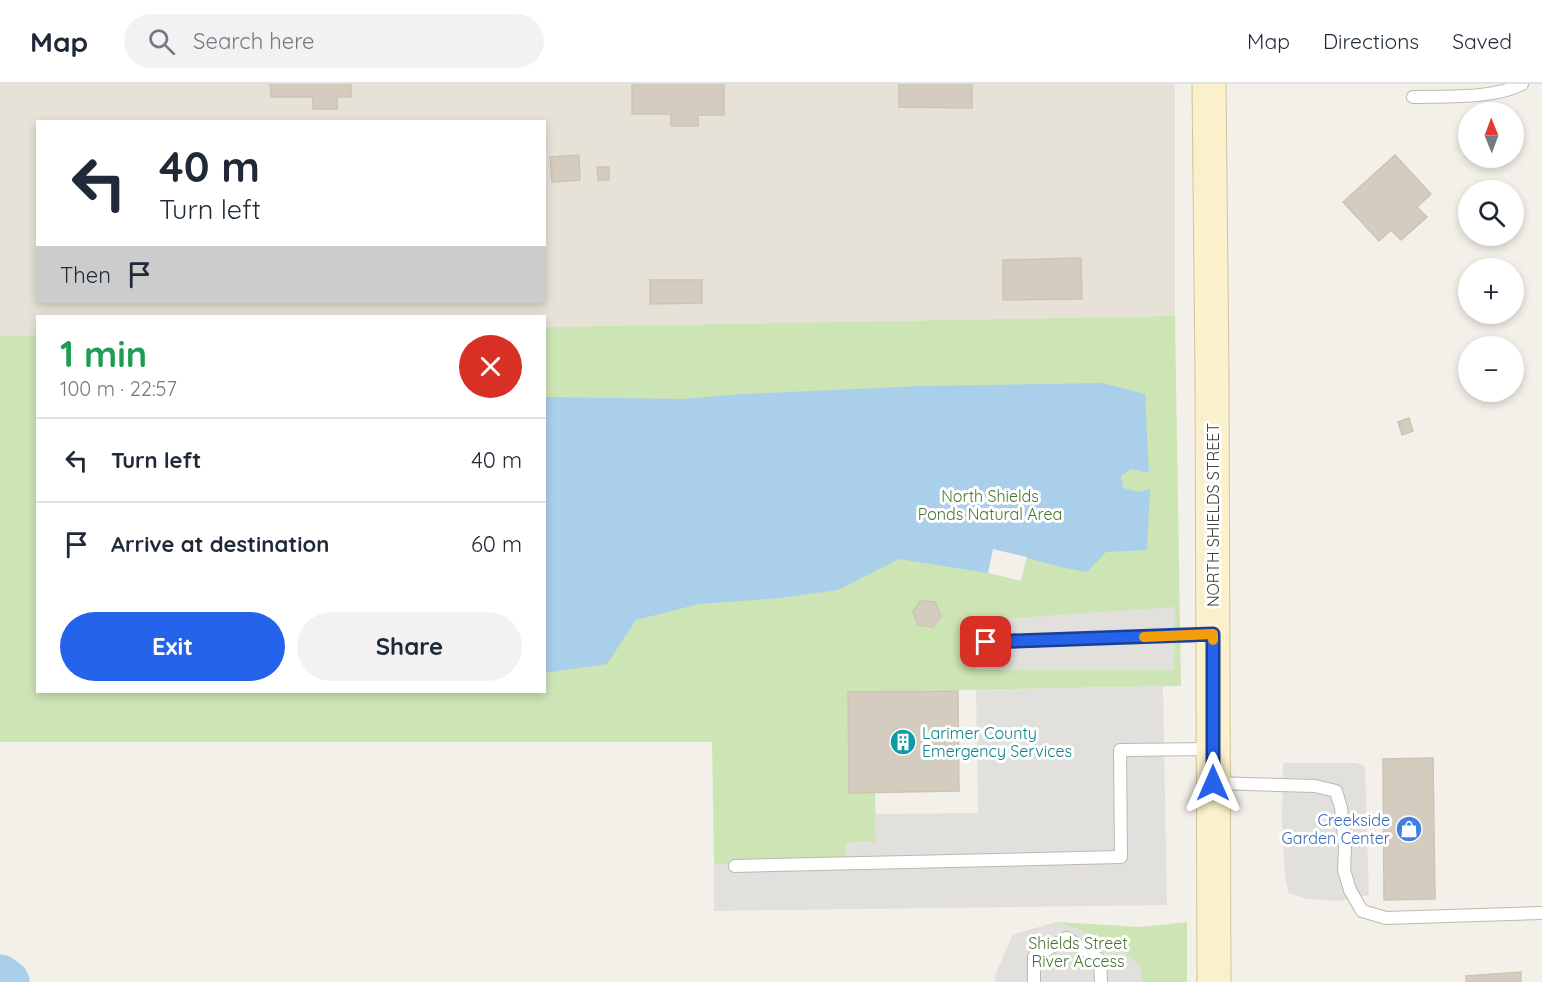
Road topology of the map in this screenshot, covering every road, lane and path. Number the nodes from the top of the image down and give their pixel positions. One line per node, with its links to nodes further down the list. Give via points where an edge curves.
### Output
1 (1209, 84): 4 (main road, NORTH SHIELDS STREET)
2 (1522, 84): 3 (lane, via 1495,93)
3 (1413, 98)
4 (1213, 634): 5 (lane); 6 (main road, NORTH SHIELDS STREET)
5 (986, 642)
6 (1213, 749): 7 (main road, NORTH SHIELDS STREET); 8 (lane, via 1120,750 1121,857)
7 (1213, 783): 9 (lane, via 1315,786 1336,791 1341,808 1344,870 1362,911 1386,918); 12 (main road, NORTH SHIELDS STREET)
8 (735, 866)
9 (1542, 914)
10 (1034, 982): 11 (lane, via 1034,957 1067,938 1100,960)
11 (1101, 982)
12 (1214, 982)

